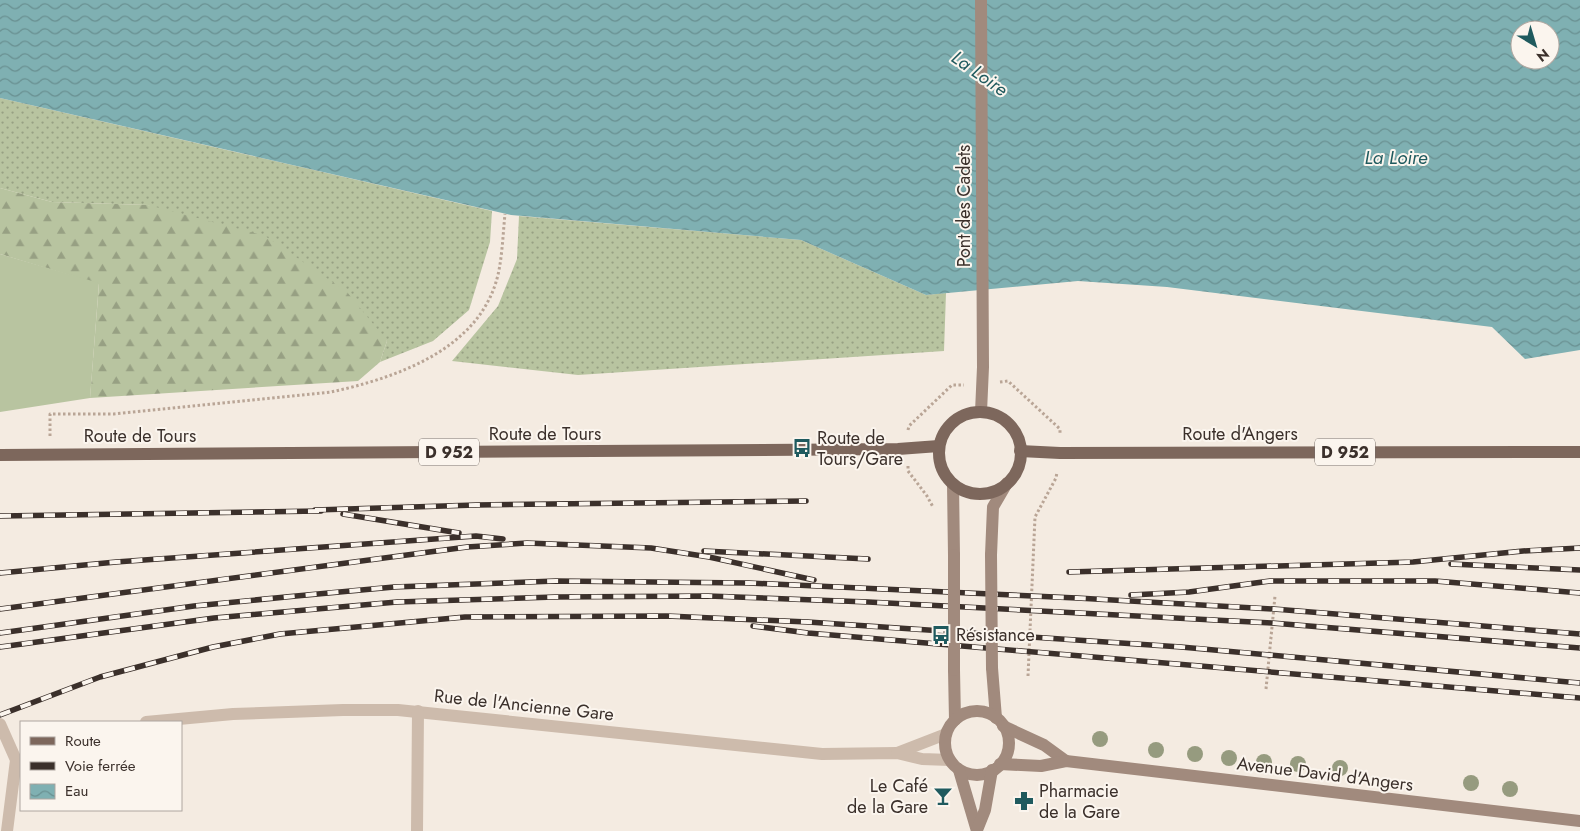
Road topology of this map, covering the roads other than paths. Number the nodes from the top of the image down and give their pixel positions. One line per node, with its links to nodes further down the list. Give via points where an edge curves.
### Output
1 (980, 0): 2 (main road, Pont des Cadets)
2 (981, 412): 3 (main road, via 958,418 943,435); 4 (main road, via 993,414 1012,428)
3 (940, 446): 6 (main road, Route de Tours / D 952, via 888,449); 8 (main road, via 942,467)
4 (1020, 451): 5 (main road, Route d'Angers / D 952); 7 (main road, via 1015,474)
5 (1580, 452)
6 (0, 455)
7 (1008, 483): 8 (main road, via 986,493 964,490); 12 (main road, bridge, via 993,507 991,555 992,668)
8 (954, 484): 10 (main road, bridge)
9 (418, 711): 11 (street, Rue de l'Ancienne Gare, via 232,714); 15 (street, Rue de l'Ancienne Gare, via 822,754); 24 (street)
10 (955, 720): 12 (main road, via 976,711 986,712); 14 (main road)
11 (157, 721)
12 (1000, 722): 18 (main road, Avenue David d'Angers, via 1044,745); 19 (main road, via 1008,743 1007,752)
13 (0, 724): 16 (street)
14 (946, 734): 15 (street, Rue de l'Ancienne Gare); 17 (main road, via 945,747)
15 (897, 753): 17 (street, Rue de l'Ancienne Gare, via 922,759)
16 (18, 759): 23 (street)
17 (950, 760): 20 (main road)
18 (1066, 761): 19 (main road, Avenue David d'Angers, via 1041,766); 21 (main road, Avenue David d'Angers)
19 (996, 767): 20 (main road, via 976,775); 22 (main road)
20 (959, 770): 22 (main road)
21 (1580, 821)
22 (977, 830)
23 (7, 831)
24 (417, 831)

